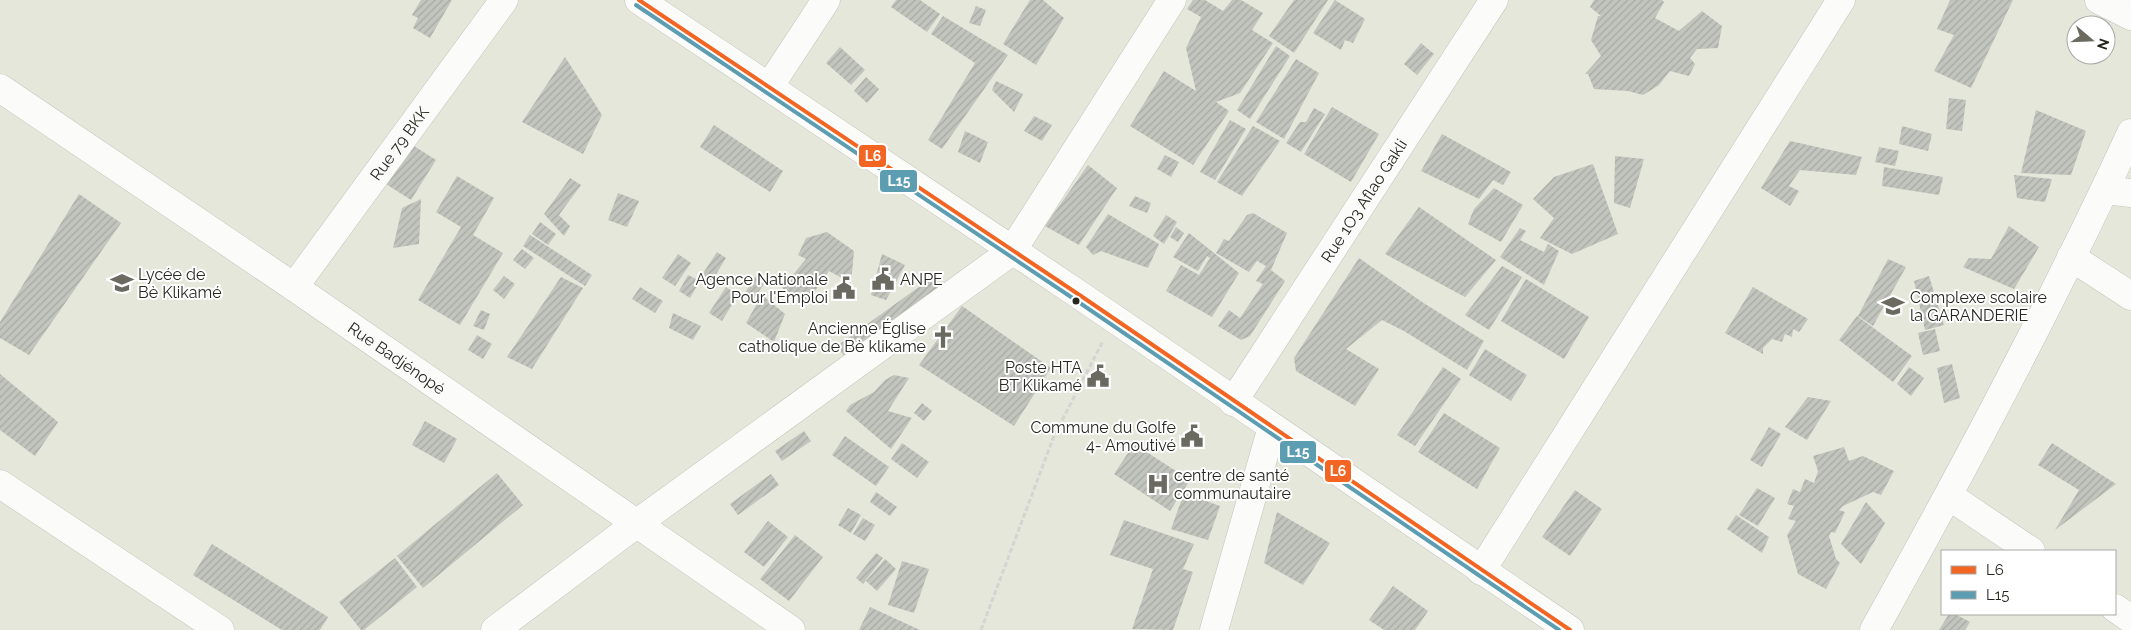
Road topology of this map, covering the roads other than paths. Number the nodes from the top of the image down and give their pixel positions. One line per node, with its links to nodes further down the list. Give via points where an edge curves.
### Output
1 (504, 0): 15 (street, Rue 79 BKK)
2 (639, 0): 9 (street)
3 (826, 0): 9 (street)
4 (1172, 0): 13 (street)
5 (1494, 0): 17 (street, Rue 1O3 Aflao Gakli)
6 (1841, 0): 23 (street)
7 (2099, 0): 8 (street)
8 (2131, 16)
9 (769, 87): 13 (street)
10 (0, 88): 15 (street, Rue Badjénopé)
11 (2131, 133): 12 (street)
12 (2118, 191): 14 (street)
13 (1012, 251): 17 (street); 21 (street)
14 (2071, 257): 16 (street); 20 (street)
15 (294, 287): 21 (street, Rue Badjénopé)
16 (2131, 296)
17 (1233, 402): 18 (street)
18 (1272, 427): 23 (street); 29 (street)
19 (0, 484): 26 (street)
20 (1949, 496): 22 (street); 31 (street)
21 (636, 524): 27 (street); 28 (street, Rue Badjénopé)
22 (2030, 550)
23 (1481, 571): 30 (street)
24 (2116, 609): 25 (street)
25 (2131, 619)
26 (220, 630)
27 (495, 630)
28 (791, 630)
29 (1214, 630)
30 (1570, 630)
31 (1874, 630)

